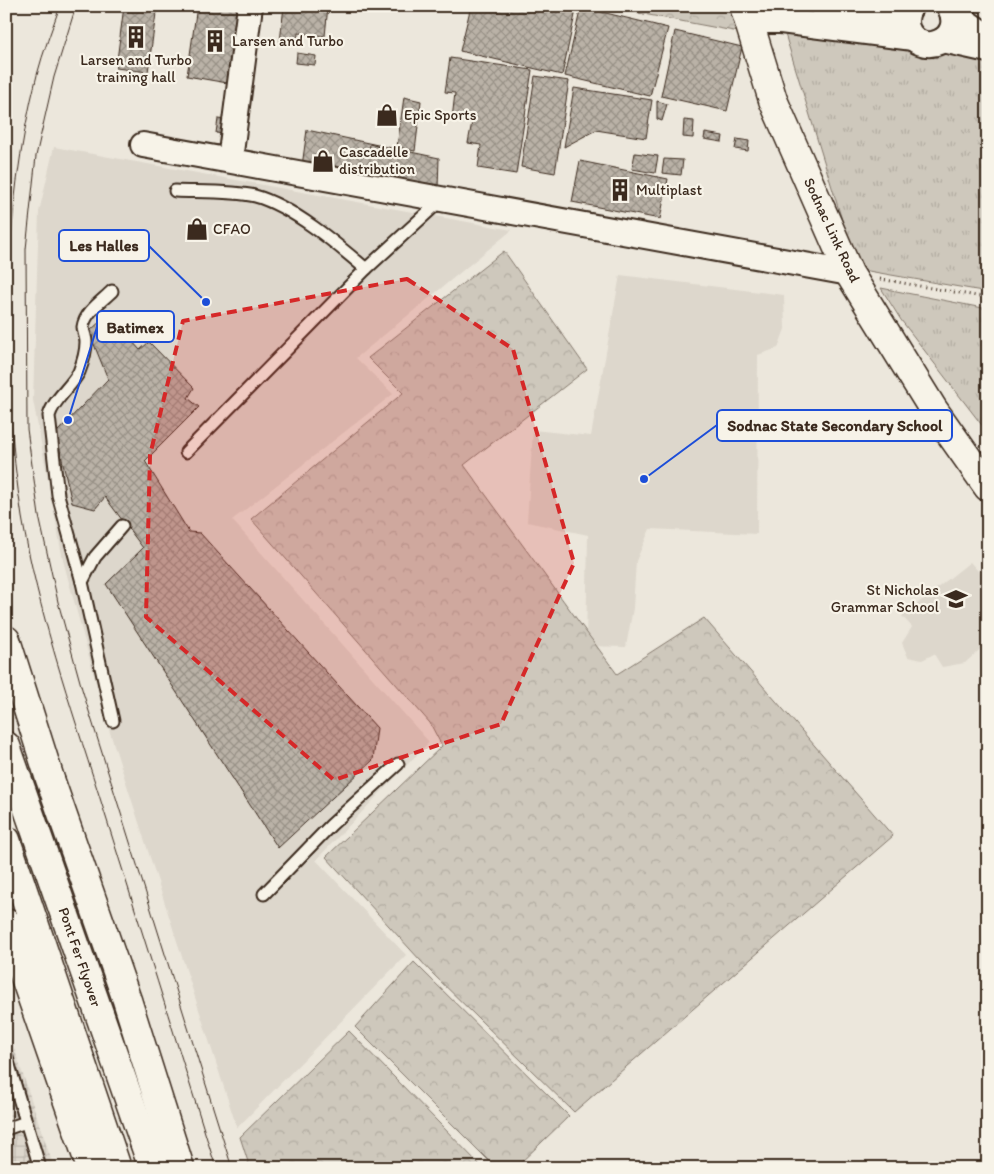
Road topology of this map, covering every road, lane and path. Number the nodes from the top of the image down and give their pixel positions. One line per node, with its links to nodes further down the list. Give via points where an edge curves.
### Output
1 (250, 6): 10 (street)
2 (825, 7): 5 (street)
3 (951, 9): 6 (street); 7 (street, via 953,28)
4 (754, 11): 5 (street, via 780,21); 14 (main road, Sodnac Link Road, via 773,100)
5 (910, 20): 7 (street, via 928,44)
6 (988, 37)
7 (943, 40): 8 (street)
8 (988, 50)
9 (143, 145): 10 (street)
10 (230, 160): 12 (street)
11 (175, 190): 13 (lane, via 255,196 318,230)
12 (440, 201): 13 (lane); 14 (street)
13 (366, 270): 17 (lane)
14 (849, 273): 16 (path); 18 (main road, Sodnac Link Road, via 934,409)
15 (112, 291): 20 (lane, via 90,312 83,327 85,356 78,373 65,394 51,408 49,416 58,495)
16 (988, 298)
17 (186, 452)
18 (988, 487)
19 (122, 526): 20 (lane, via 95,557)
20 (82, 582): 22 (lane)
21 (6, 640): 35 (main road)
22 (113, 721)
23 (6, 746): 34 (main road, Pont Fer Flyover)
24 (398, 764): 26 (lane, via 331,825)
25 (6, 840): 33 (main road)
26 (264, 894)
27 (6, 923): 32 (main road)
28 (6, 1056): 29 (lane)
29 (26, 1122): 30 (lane); 31 (lane)
30 (6, 1129)
31 (40, 1168)
32 (92, 1168)
33 (117, 1168)
34 (154, 1168)
35 (180, 1168)

